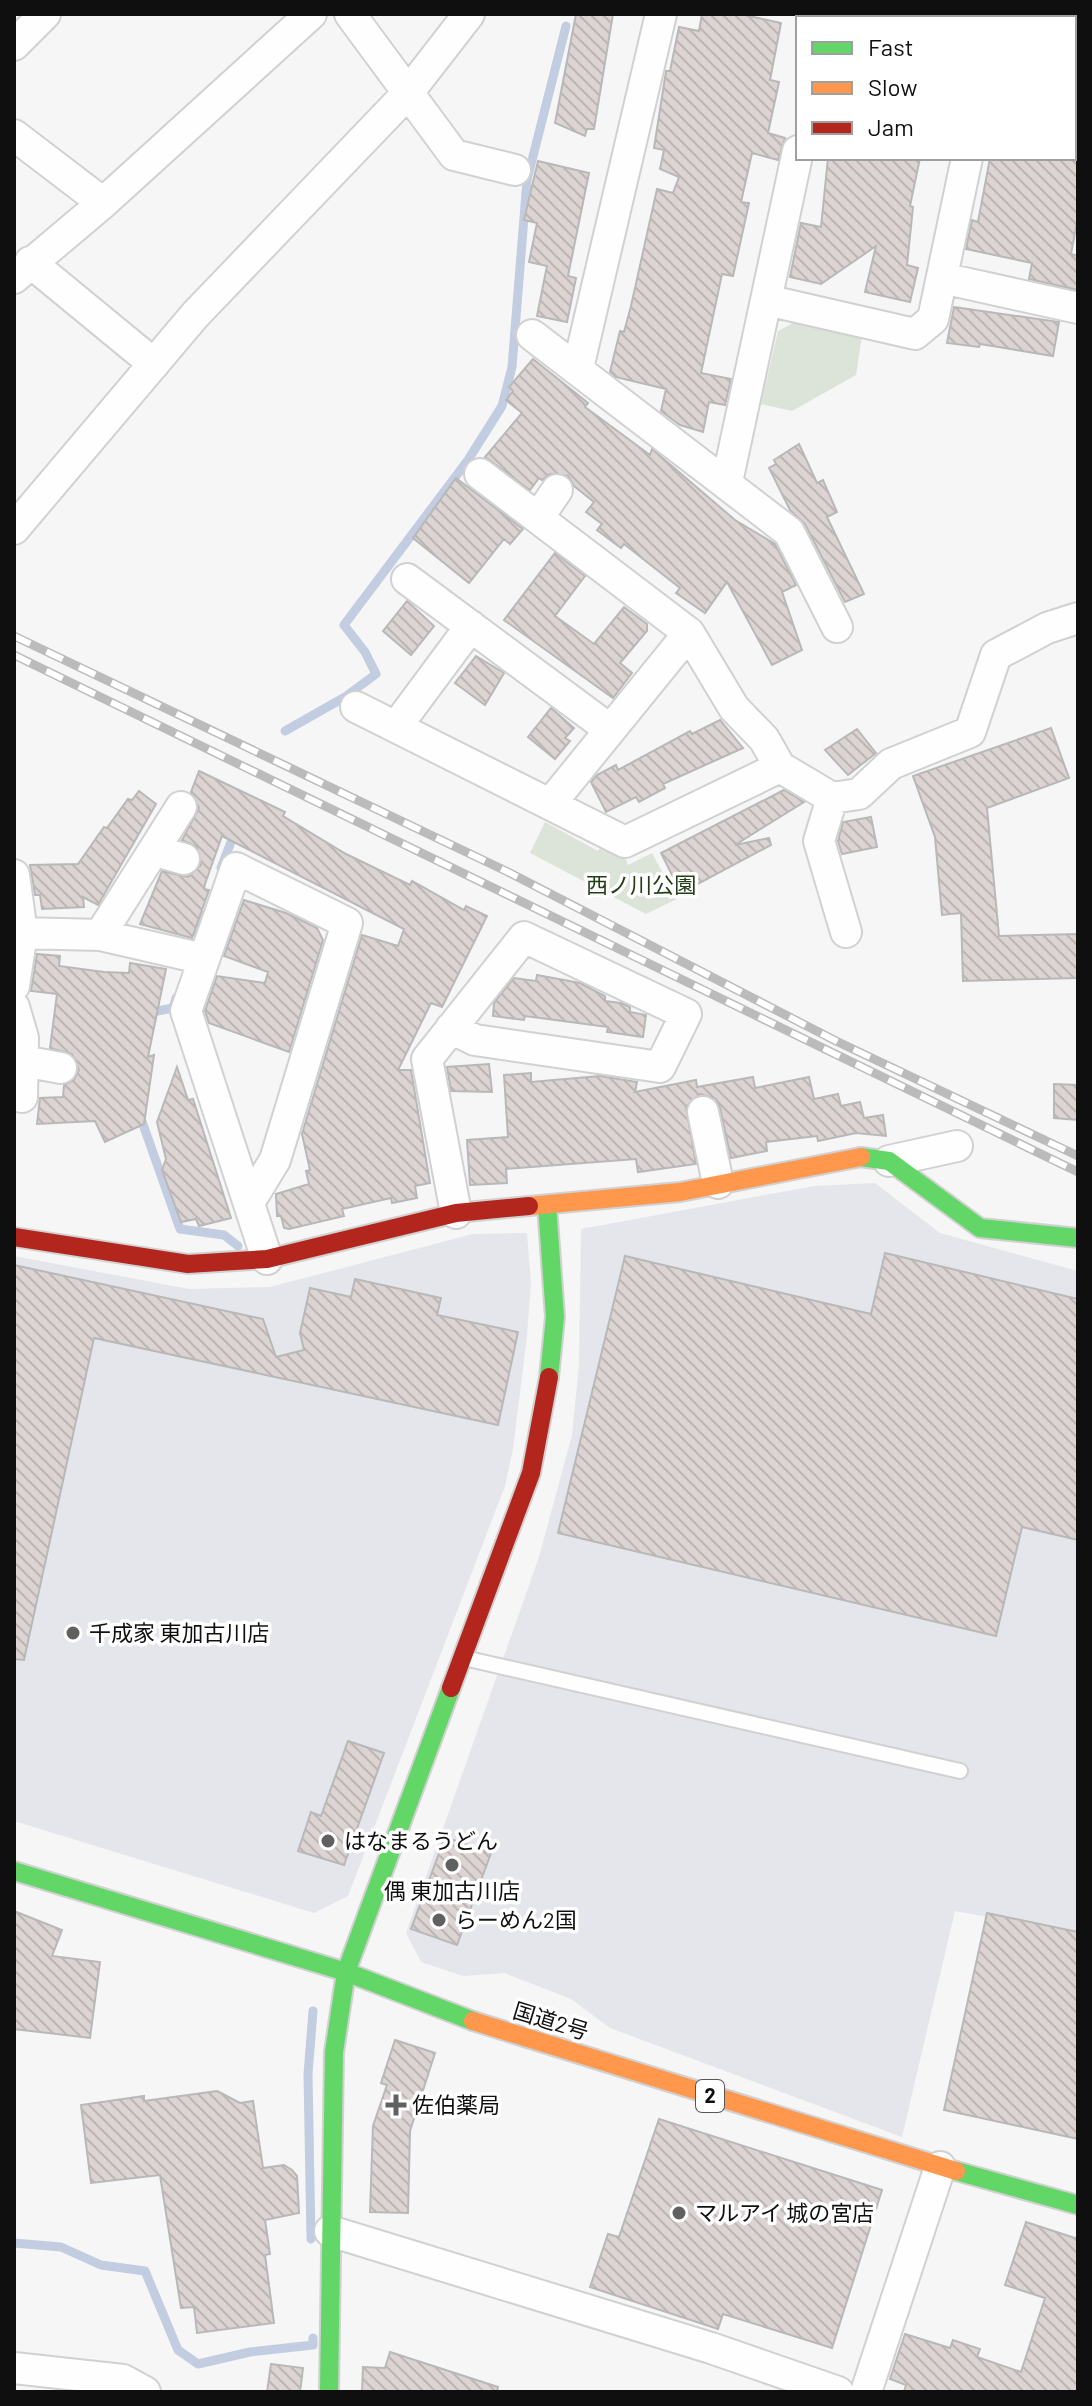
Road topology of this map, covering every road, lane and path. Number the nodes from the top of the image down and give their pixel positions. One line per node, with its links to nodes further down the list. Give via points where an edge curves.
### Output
1 (45, 14): 6 (street)
2 (311, 14): 12 (street)
3 (350, 14): 7 (street)
4 (469, 14): 7 (street)
5 (661, 14): 19 (street)
6 (14, 45)
7 (407, 94): 11 (street, via 454,155); 18 (street)
8 (14, 135): 12 (street)
9 (796, 160): 15 (street)
10 (967, 160): 14 (street)
11 (515, 169)
12 (103, 203): 13 (street)
13 (22, 270): 18 (street)
14 (942, 278): 15 (street, via 933,319 915,334); 16 (street)
15 (766, 300): 21 (street)
16 (1078, 308)
17 (532, 335): 19 (street)
18 (154, 364): 24 (street)
19 (578, 368): 21 (street)
20 (480, 474): 23 (street)
21 (727, 482): 28 (street, via 789,532)
22 (557, 490): 23 (street)
23 (538, 518): 29 (street)
24 (14, 529)
25 (407, 579): 27 (street)
26 (1078, 618): 34 (street, via 996,655 970,732 891,764 859,794)
27 (471, 626): 31 (street); 32 (street)
28 (837, 627)
29 (689, 633): 32 (street); 33 (street, via 734,708 764,739)
30 (356, 707): 31 (street)
31 (396, 727): 35 (street)
32 (609, 729): 35 (street)
33 (780, 767): 34 (street); 35 (street, via 625,842)
34 (832, 798): 38 (street, via 819,841)
35 (551, 803)
36 (181, 807): 40 (street, via 170,855)
37 (14, 875): 39 (street)
38 (846, 932)
39 (22, 933): 40 (street); 42 (street)
40 (100, 935): 41 (street)
41 (204, 959): 52 (street, via 186,1011); 52 (street, via 236,868 347,923 275,1160)
42 (14, 986)
43 (14, 1007): 45 (street)
44 (451, 1028): 44 (street, via 524,937 686,1014 660,1067 475,1040); 54 (street, via 427,1059)
45 (23, 1061): 46 (street); 47 (street)
46 (61, 1068)
47 (22, 1097)
48 (703, 1112): 51 (street)
49 (957, 1146): 50 (street)
50 (889, 1161): 51 (main road, via 860,1157); 56 (main road, via 980,1228)
51 (718, 1183): 53 (main road, via 680,1192)
52 (250, 1201): 57 (street)
53 (547, 1205): 54 (main road); 58 (main road, via 555,1317 545,1412 531,1473)
54 (456, 1213): 57 (main road)
55 (14, 1237): 57 (main road, via 188,1264)
56 (1078, 1238)
57 (267, 1259)
58 (464, 1658): 59 (lane); 61 (main road)
59 (960, 1771)
60 (14, 1871): 61 (main road, 国道2号 / 2)
61 (346, 1972): 62 (main road, 国道2号 / 2, via 487,2026); 64 (main road, via 334,2052)
62 (940, 2167): 63 (main road, 国道2号 / 2); 69 (street)
63 (1078, 2205)
64 (330, 2231): 67 (main road); 68 (street)
65 (14, 2368): 66 (street, via 123,2380)
66 (145, 2392)
67 (329, 2392)
68 (838, 2392)
69 (866, 2392)

